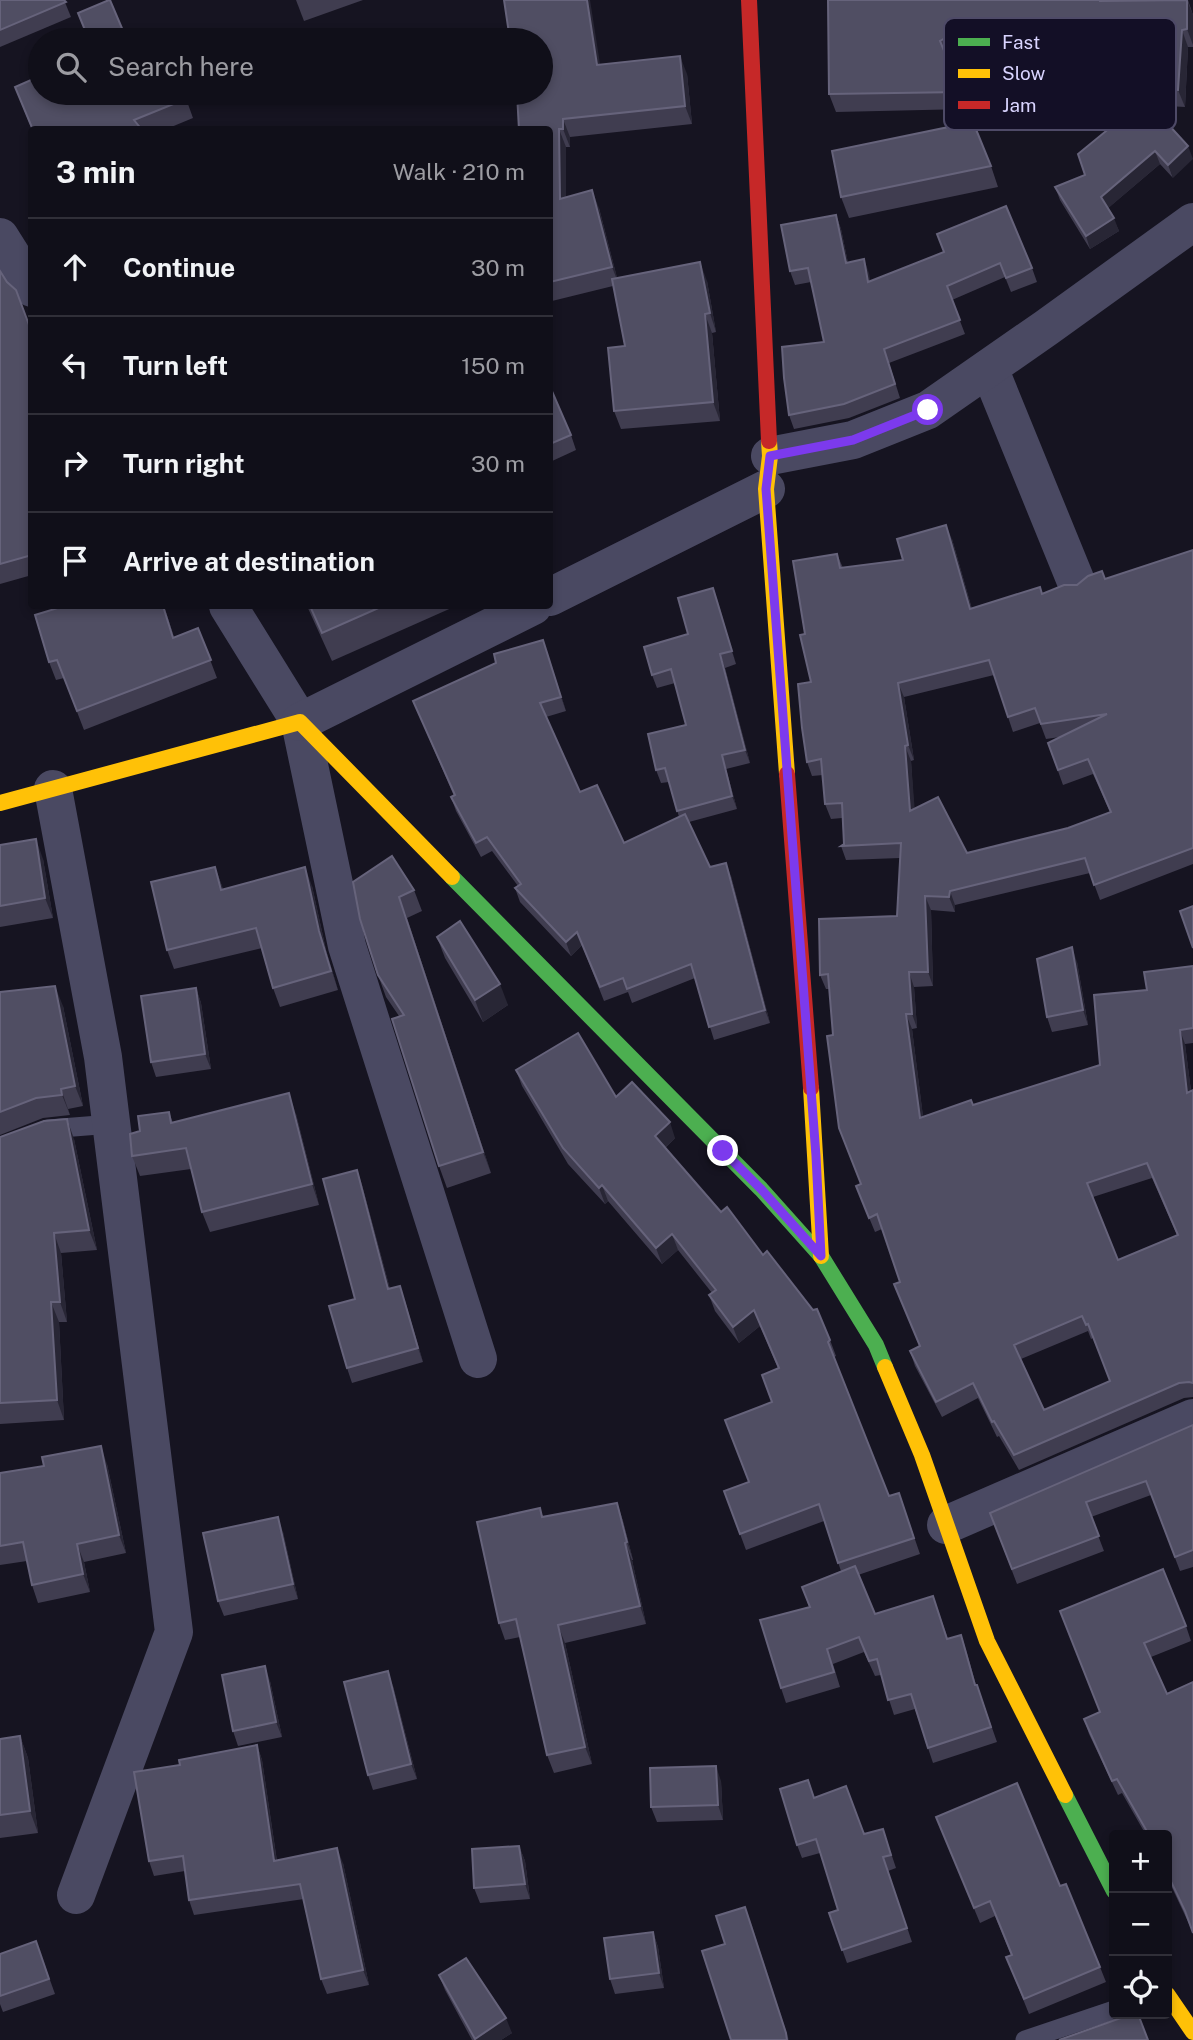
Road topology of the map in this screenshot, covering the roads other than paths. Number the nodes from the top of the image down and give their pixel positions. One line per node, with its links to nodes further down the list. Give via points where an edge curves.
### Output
1 (749, 0): 6 (main road)
2 (1192, 225): 5 (street)
3 (0, 237): 4 (street)
4 (28, 282)
5 (989, 368): 6 (street, via 928,410); 7 (street)
6 (768, 472): 8 (street); 16 (main road)
7 (1075, 579)
8 (553, 595)
9 (230, 609): 11 (street)
10 (527, 609): 11 (street)
11 (300, 722): 12 (main road); 16 (main road, via 761,1189); 17 (street, via 347,946)
12 (53, 789): 13 (main road); 14 (street)
13 (0, 803)
14 (112, 1124): 15 (lane, via 48,1129); 21 (street, via 174,1632)
15 (0, 1148)
16 (821, 1256): 19 (main road, via 876,1345)
17 (478, 1360)
18 (1193, 1418): 19 (street)
19 (946, 1525): 20 (main road, via 987,1641)
20 (1109, 1881)
21 (76, 1895)
22 (1172, 2001): 24 (main road)
23 (1109, 2012): 25 (lane)
24 (1193, 2032)
25 (1025, 2040)

